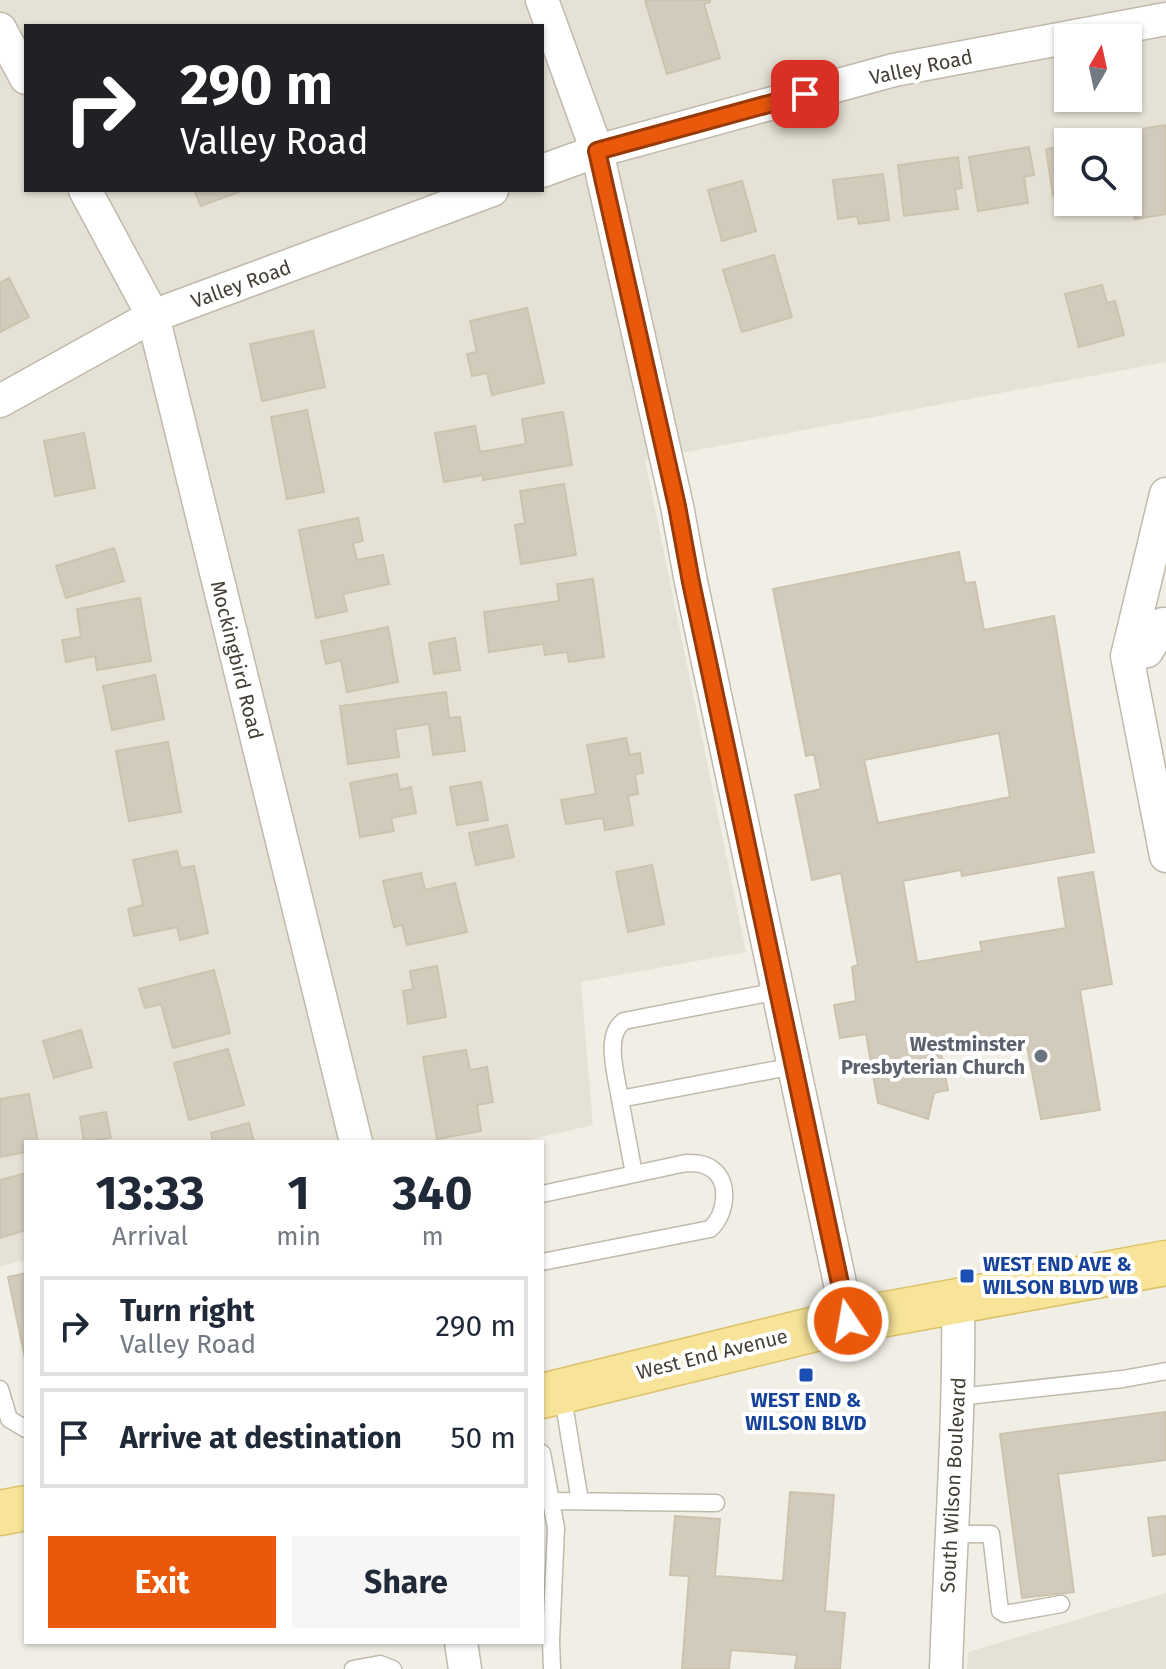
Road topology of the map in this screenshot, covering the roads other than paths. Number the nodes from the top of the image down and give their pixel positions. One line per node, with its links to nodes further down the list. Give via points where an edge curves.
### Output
1 (542, 0): 5 (street)
2 (1166, 19): 5 (street, Valley Road, via 894,70)
3 (0, 29): 4 (street)
4 (24, 74)
5 (597, 151): 6 (street, Valley Road); 15 (street)
6 (544, 170)
7 (86, 192): 9 (street, Mockingbird Road)
8 (487, 192): 9 (street, Valley Road)
9 (153, 316): 10 (street, Valley Road); 18 (street, Mockingbird Road)
10 (0, 401)
11 (1166, 494): 13 (street)
12 (1166, 624): 13 (street)
13 (1147, 656): 14 (street)
14 (1166, 856)
15 (778, 991): 16 (street); 17 (lane, via 618,1025 612,1044)
16 (794, 1066): 17 (lane); 24 (street)
17 (620, 1099): 19 (lane)
18 (356, 1140)
19 (634, 1174): 20 (lane); 21 (lane, via 686,1163 713,1169 724,1202 718,1222 710,1229)
20 (544, 1194)
21 (544, 1262)
22 (1166, 1263): 23 (main road, West End Avenue)
23 (958, 1301): 24 (main road, West End Avenue); 28 (street, South Wilson Boulevard)
24 (848, 1321): 27 (main road, West End Avenue)
25 (1166, 1371): 28 (lane)
26 (0, 1389): 29 (lane, via 9,1419)
27 (552, 1394): 32 (lane)
28 (958, 1397): 36 (street, South Wilson Boulevard)
29 (24, 1428)
30 (544, 1463): 31 (lane)
31 (552, 1501): 32 (lane); 40 (lane)
32 (580, 1501): 33 (lane)
33 (716, 1503)
34 (24, 1508): 35 (main road)
35 (0, 1513)
36 (951, 1534): 37 (lane, via 991,1534 1000,1611); 41 (street, South Wilson Boulevard)
37 (1061, 1604)
38 (353, 1669): 39 (lane, via 380,1664)
39 (393, 1669)
40 (552, 1669)
41 (946, 1669)

